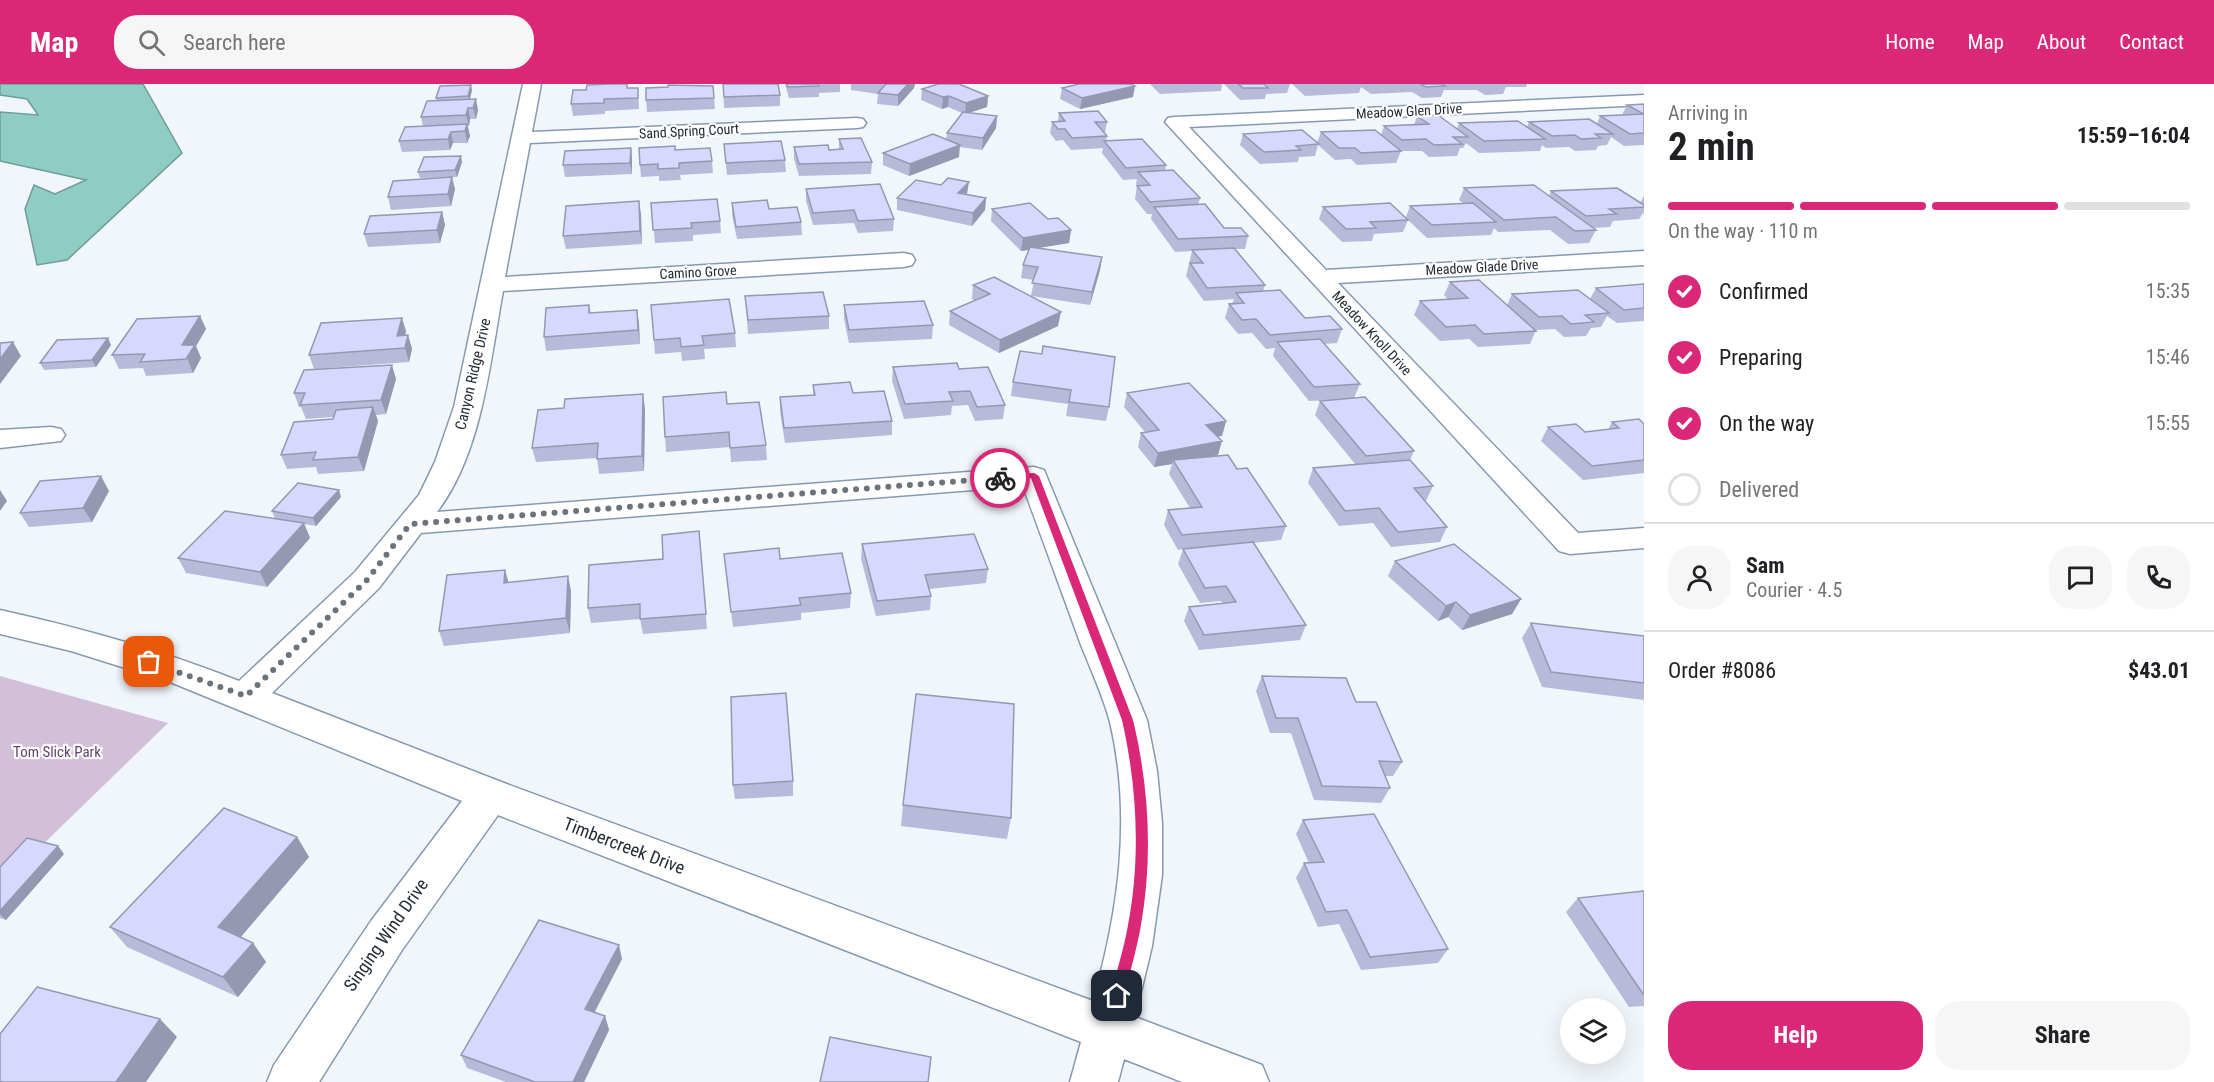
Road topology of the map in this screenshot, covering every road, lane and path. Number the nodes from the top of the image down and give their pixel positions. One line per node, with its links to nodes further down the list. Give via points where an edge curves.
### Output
1 (532, 84): 5 (street, Canyon Ridge Drive)
2 (1644, 100): 3 (street, Meadow Glen Drive)
3 (1174, 122): 8 (street, Meadow Knoll Drive)
4 (857, 123): 5 (street, Sand Spring Court)
5 (522, 138): 9 (street, Canyon Ridge Drive)
6 (1644, 258): 8 (street, Meadow Glade Drive)
7 (904, 260): 9 (street, Camino Grove)
8 (1320, 277): 13 (street, Meadow Knoll Drive, via 1570,544)
9 (492, 285): 12 (street, Canyon Ridge Drive, via 468,407 450,462 432,498)
10 (51, 435): 11 (street)
11 (0, 439)
12 (410, 524): 15 (street, Canyon Ridge Drive, via 367,580); 17 (street, via 1034,476 1128,720 1137,762 1142,856 1135,924)
13 (1644, 538)
14 (0, 622): 15 (street, Timbercreek Drive, via 133,656)
15 (246, 696): 16 (street, Timbercreek Drive)
16 (490, 795): 17 (street, Timbercreek Drive); 18 (street, Singing Wind Drive, via 409,902 337,1006)
17 (1107, 1029): 19 (street); 20 (street, Timbercreek Drive)
18 (291, 1082)
19 (1094, 1082)
20 (1245, 1082)

